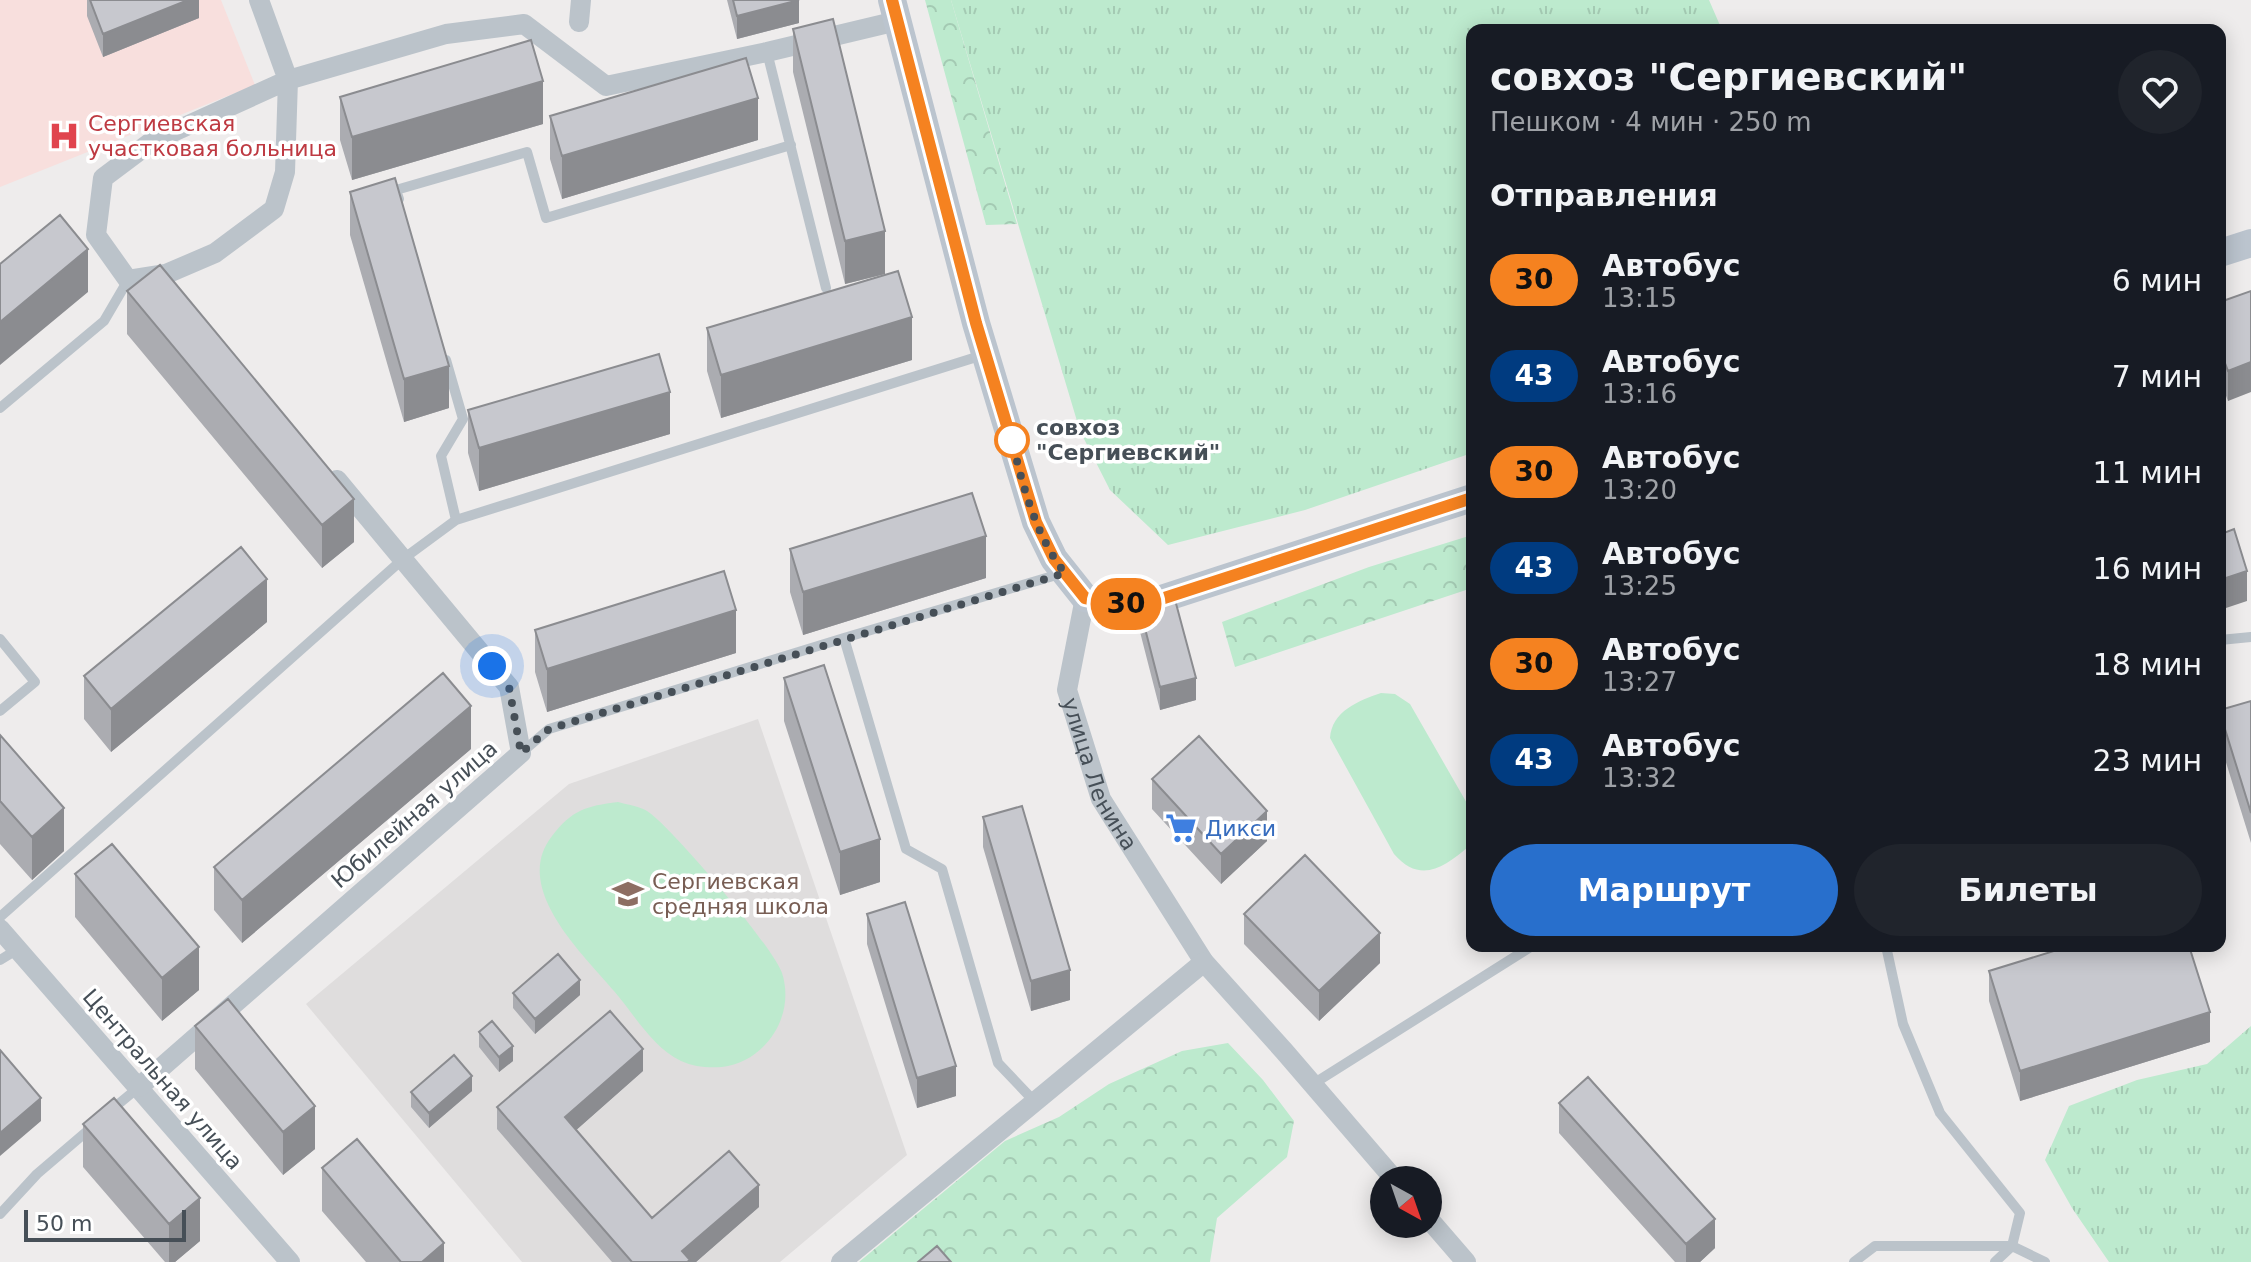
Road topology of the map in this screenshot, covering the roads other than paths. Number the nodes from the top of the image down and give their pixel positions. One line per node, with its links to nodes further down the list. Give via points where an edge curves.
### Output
1 (259, 0): 6 (street)
2 (581, 0): 4 (street)
3 (894, 10): 5 (street); 14 (street)
4 (579, 22)
5 (767, 52): 6 (street, via 606,86 524,24 446,34); 7 (lane)
6 (288, 80): 11 (street, via 285,172 274,209 171,280); 11 (street, via 151,142 103,178 96,235)
7 (791, 145): 8 (lane, via 546,218 527,152 396,190); 12 (lane)
8 (401, 206)
9 (2251, 243): 10 (street)
10 (2226, 251)
11 (128, 280): 15 (lane, via 104,321)
12 (826, 288)
13 (441, 343): 18 (lane, via 463,419 441,456)
14 (985, 355): 18 (lane); 20 (street, via 1036,522)
15 (0, 408)
16 (324, 464): 19 (street, Юбилейная улица)
17 (1466, 500): 21 (street, via 1155,601 1119,605)
18 (456, 520): 19 (lane)
19 (403, 559): 27 (street, Юбилейная улица, via 509,687); 28 (lane)
20 (1065, 573): 21 (street); 23 (lane)
21 (1085, 598): 34 (street, улица Ленина, via 1067,690 1101,799)
22 (2251, 637): 25 (lane)
23 (844, 638): 27 (lane, via 549,729); 37 (lane, via 906,849 942,869 998,1063)
24 (0, 639): 26 (lane, via 35,682)
25 (2226, 639)
26 (0, 711)
27 (521, 753): 36 (street, Юбилейная улица)
28 (0, 917)
29 (0, 929): 30 (street, Центральная улица)
30 (18, 949): 33 (lane); 36 (street, Центральная улица)
31 (1522, 952): 35 (lane)
32 (1887, 952): 41 (lane, via 1903,1024 1940,1113 2020,1213)
33 (0, 960)
34 (1204, 962): 35 (street, улица Ленина); 37 (street)
35 (1313, 1084): 38 (street, улица Ленина)
36 (139, 1087): 39 (lane, via 37,1174); 42 (street, Центральная улица)
37 (1035, 1102): 43 (street)
38 (1383, 1166)
39 (0, 1214)
40 (1442, 1234): 44 (street)
41 (2012, 1246): 45 (lane, via 1875,1246); 46 (lane); 47 (lane)
42 (290, 1262)
43 (841, 1262)
44 (1466, 1262)
45 (1854, 1262)
46 (1995, 1262)
47 (2045, 1262)

